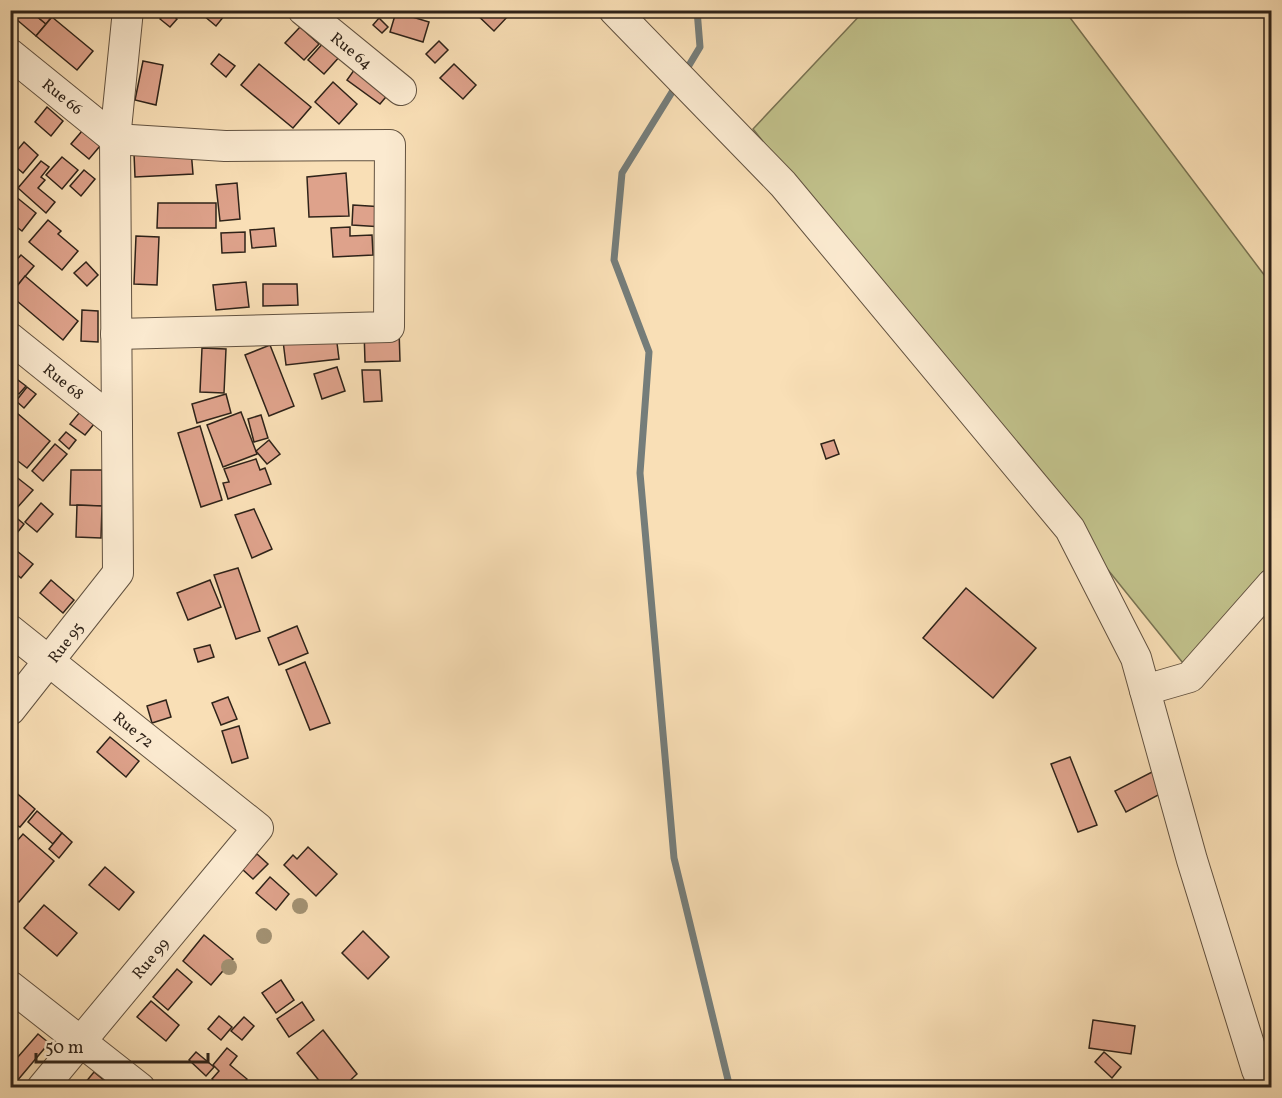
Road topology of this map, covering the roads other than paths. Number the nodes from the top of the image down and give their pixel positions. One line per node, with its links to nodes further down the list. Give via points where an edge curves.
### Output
1 (128, 10): 6 (street)
2 (303, 10): 5 (street, Rue 64)
3 (615, 10): 13 (street, via 783,184 1070,528 1136,658)
4 (10, 54): 6 (street, Rue 66)
5 (401, 90)
6 (115, 139): 7 (street); 7 (street, via 225,146 390,145 389,327)
7 (116, 334): 9 (street)
8 (10, 338): 9 (street, Rue 68)
9 (117, 424): 12 (street, Rue 95, via 118,573)
10 (1272, 584): 13 (street, via 1190,677)
11 (10, 630): 12 (street, Rue 72)
12 (50, 662): 14 (street, Rue 95); 15 (street, Rue 72)
13 (1145, 690): 20 (street, via 1195,871)
14 (10, 710)
15 (258, 828): 17 (street, Rue 99)
16 (10, 986): 17 (street)
17 (81, 1041): 18 (street, Rue 99); 19 (street)
18 (42, 1088)
19 (140, 1088)
20 (1264, 1088)

